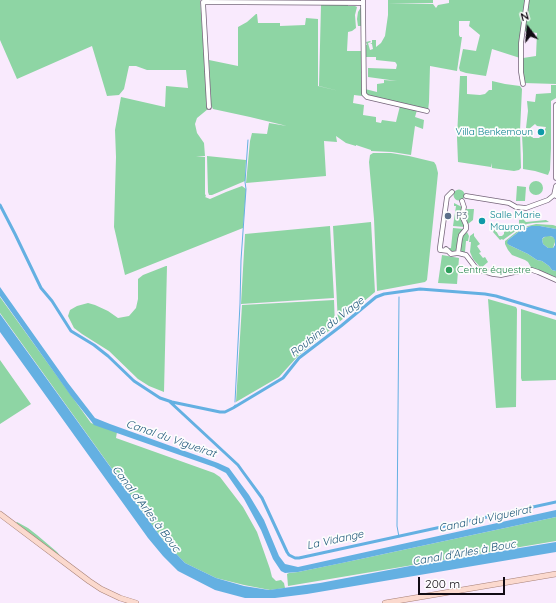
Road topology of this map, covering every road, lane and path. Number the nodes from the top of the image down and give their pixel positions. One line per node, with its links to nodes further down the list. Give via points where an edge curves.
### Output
1 (527, 0): 3 (street, via 521,43)
2 (363, 1): 5 (street, via 203,2); 6 (street, via 364,94 367,97)
3 (523, 84)
4 (556, 105): 7 (street)
5 (209, 107)
6 (427, 111)
7 (556, 178)
8 (556, 186): 10 (street)
9 (452, 192): 13 (street, via 447,197 440,250 447,250 451,254)
10 (555, 195): 11 (street, via 526,208)
11 (466, 196)
12 (462, 201): 13 (street, via 462,216 466,228 460,238)
13 (458, 253): 14 (street, via 466,255 475,267 493,274 532,270)
14 (556, 280)
15 (0, 514): 17 (main road, via 101,589)
16 (556, 574): 18 (main road)
17 (136, 603)
18 (385, 603)

